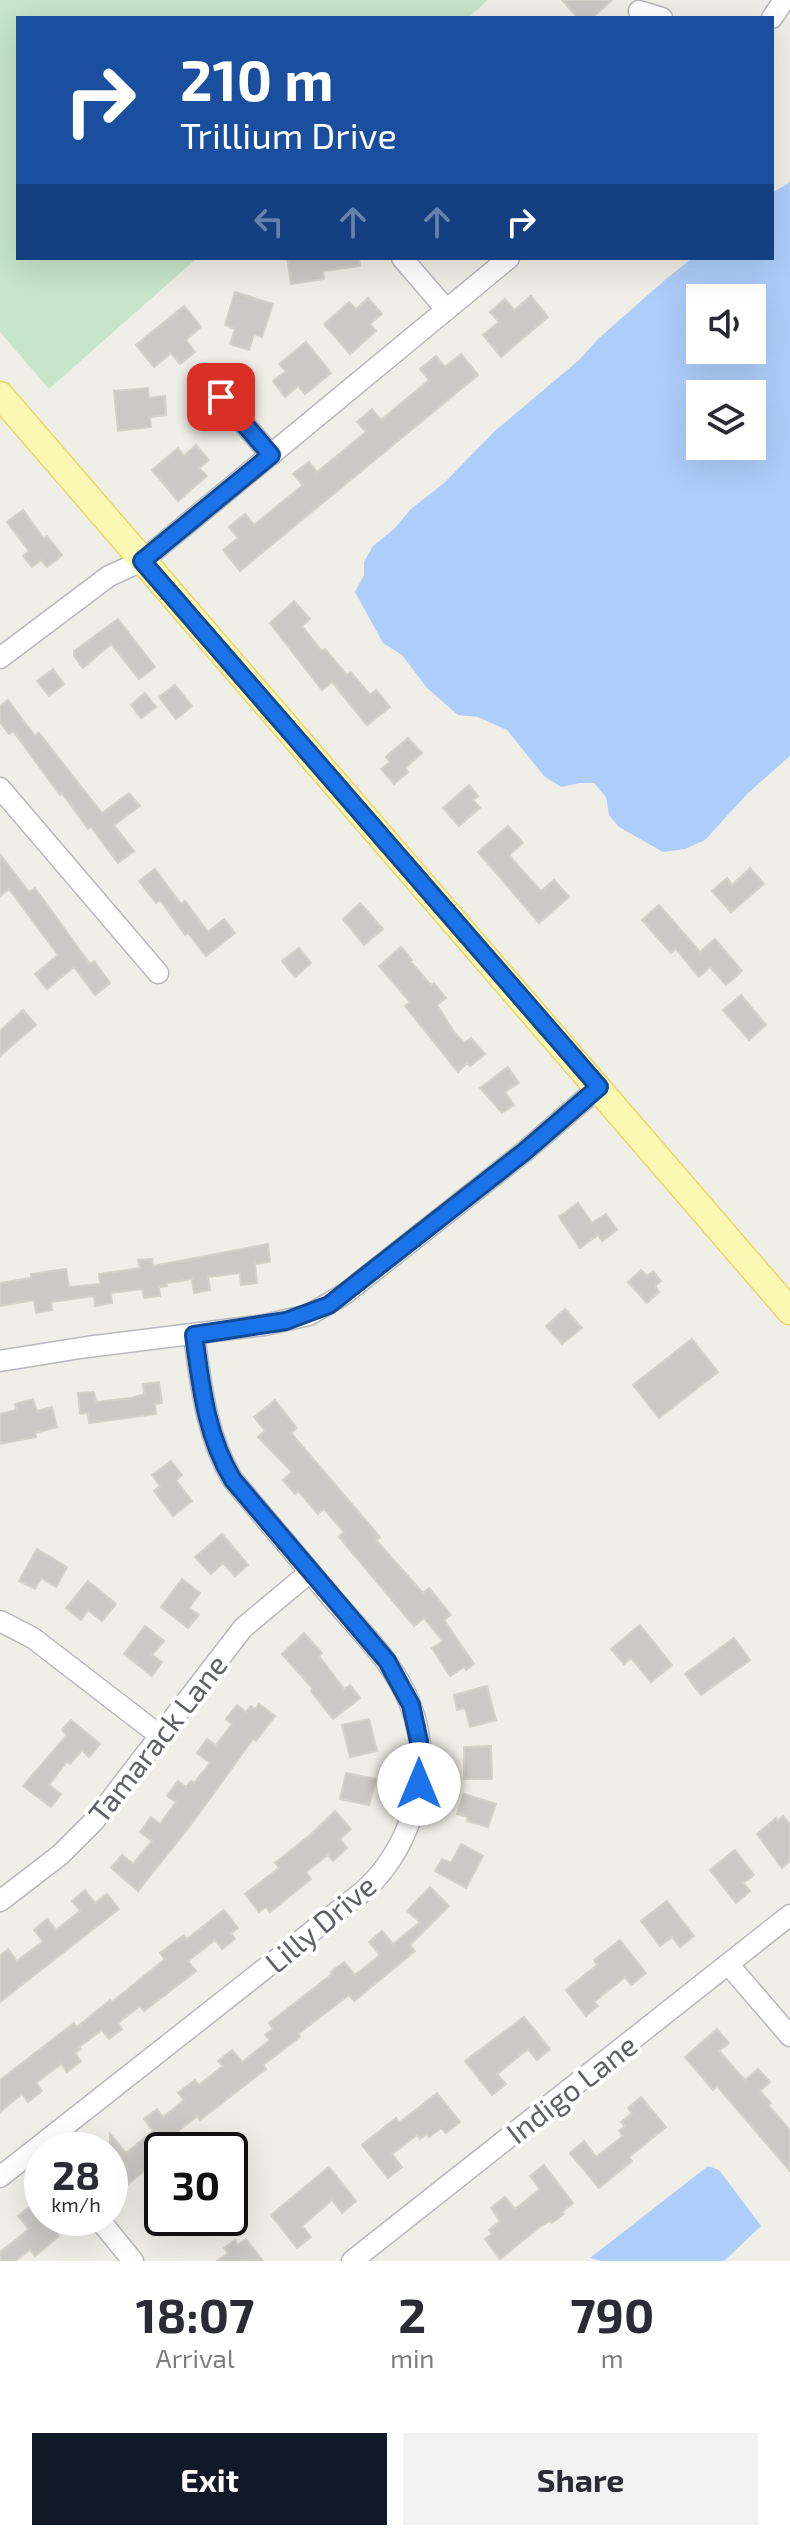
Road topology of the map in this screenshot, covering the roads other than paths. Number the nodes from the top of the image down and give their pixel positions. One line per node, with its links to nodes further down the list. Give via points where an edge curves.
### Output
1 (404, 260): 3 (street)
2 (506, 260): 3 (street)
3 (445, 308): 6 (street)
4 (0, 395): 7 (main road)
5 (221, 397): 6 (street)
6 (271, 455): 7 (street)
7 (142, 561): 8 (street, via 109,576); 11 (main road)
8 (0, 658)
9 (0, 788): 10 (street)
10 (158, 973)
11 (599, 1087): 12 (main road); 13 (street, via 329,1305 286,1321)
12 (790, 1311)
13 (194, 1335): 14 (street); 15 (street, Lilly Drive, via 212,1437 223,1465)
14 (0, 1361)
15 (310, 1572): 17 (street, Tamarack Lane, via 243,1628); 22 (street, Lilly Drive, via 387,1661 411,1705 420,1765 405,1835 366,1889)
16 (0, 1621): 17 (street, via 33,1638)
17 (159, 1735): 18 (street, Tamarack Lane, via 75,1841)
18 (0, 1901)
19 (790, 1915): 20 (street, Indigo Lane)
20 (728, 1964): 21 (street); 27 (street, Indigo Lane)
21 (790, 2036)
22 (63, 2132)
23 (24, 2161): 24 (street, Lilly Drive)
24 (0, 2177)
25 (113, 2236): 26 (street)
26 (133, 2261)
27 (352, 2261)

